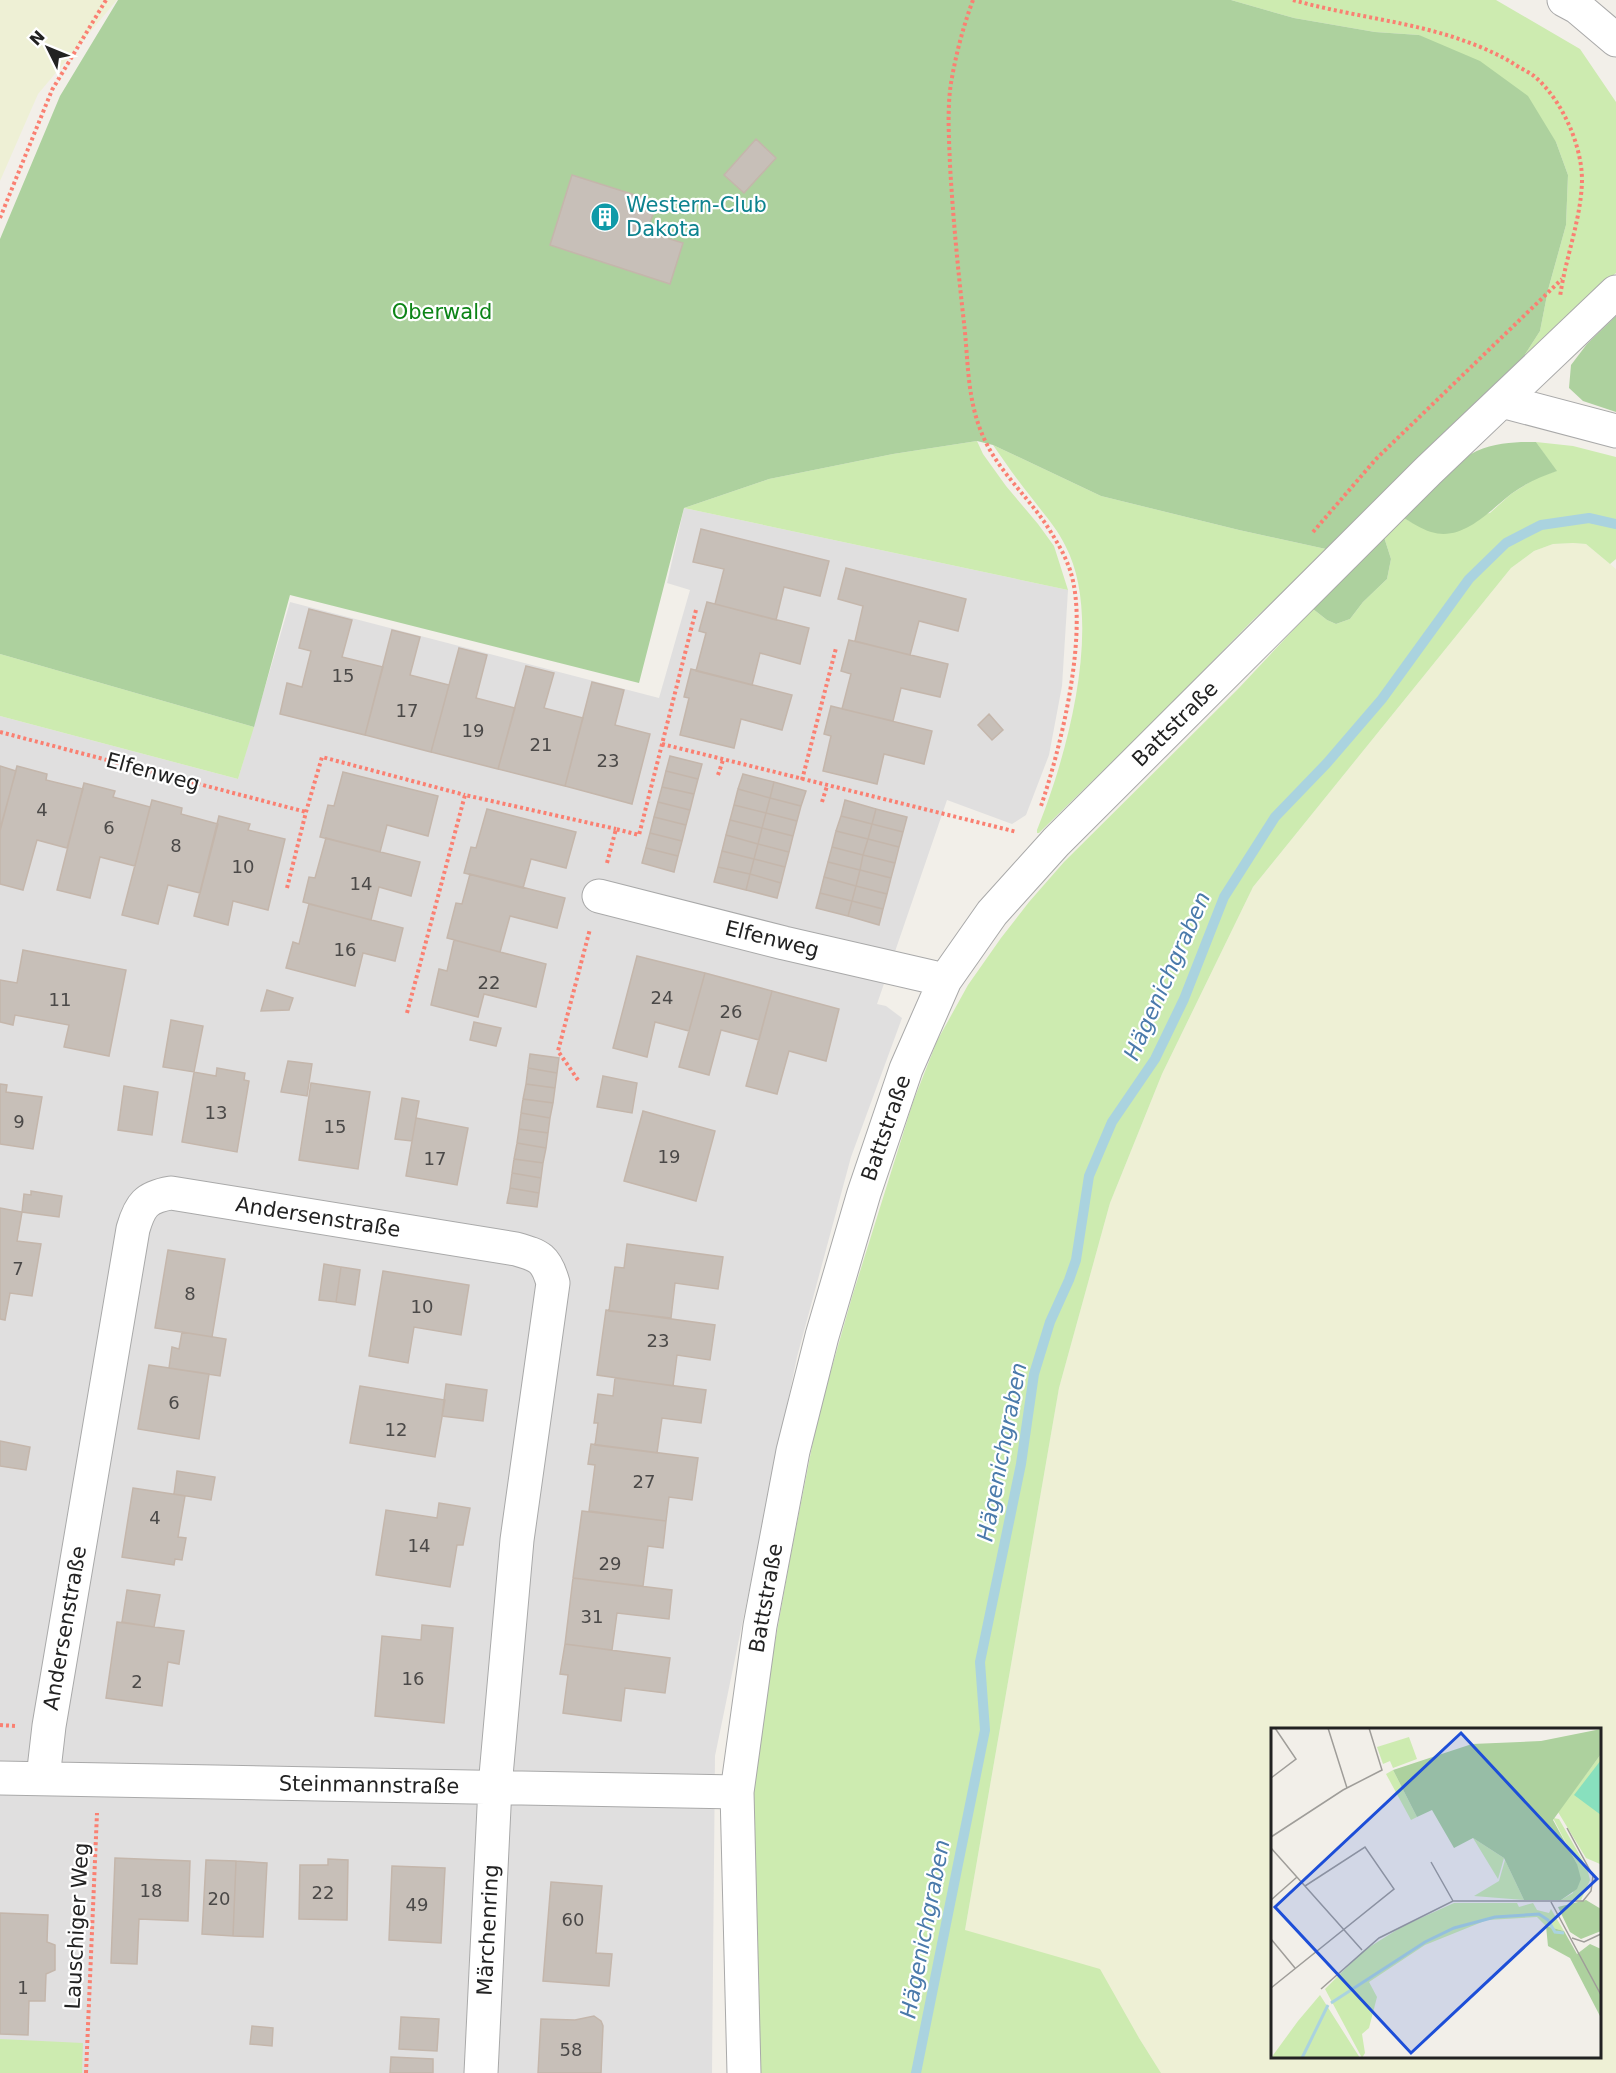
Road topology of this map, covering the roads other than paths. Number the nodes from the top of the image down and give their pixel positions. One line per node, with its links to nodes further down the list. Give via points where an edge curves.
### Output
1 (1564, 0): 2 (street)
2 (1616, 40)
3 (1616, 292): 4 (street, Battstraße)
4 (1502, 402): 5 (street); 7 (street, Battstraße, via 1056,842 992,914)
5 (1616, 431)
6 (599, 896): 7 (street, Elfenweg)
7 (945, 980): 11 (street, Battstraße, via 906,1069 822,1336 793,1451 760,1626)
8 (0, 1778): 9 (street, Steinmannstraße)
9 (43, 1778): 10 (street, Steinmannstraße); 10 (street, Andersenstraße, via 133,1229 143,1204 154,1196 171,1193 516,1249 535,1254 548,1265 553,1283 518,1540)
10 (495, 1787): 11 (street, Steinmannstraße); 12 (street, Märchenring)
11 (737, 1792): 13 (street, Battstraße)
12 (481, 2073)
13 (744, 2073)

